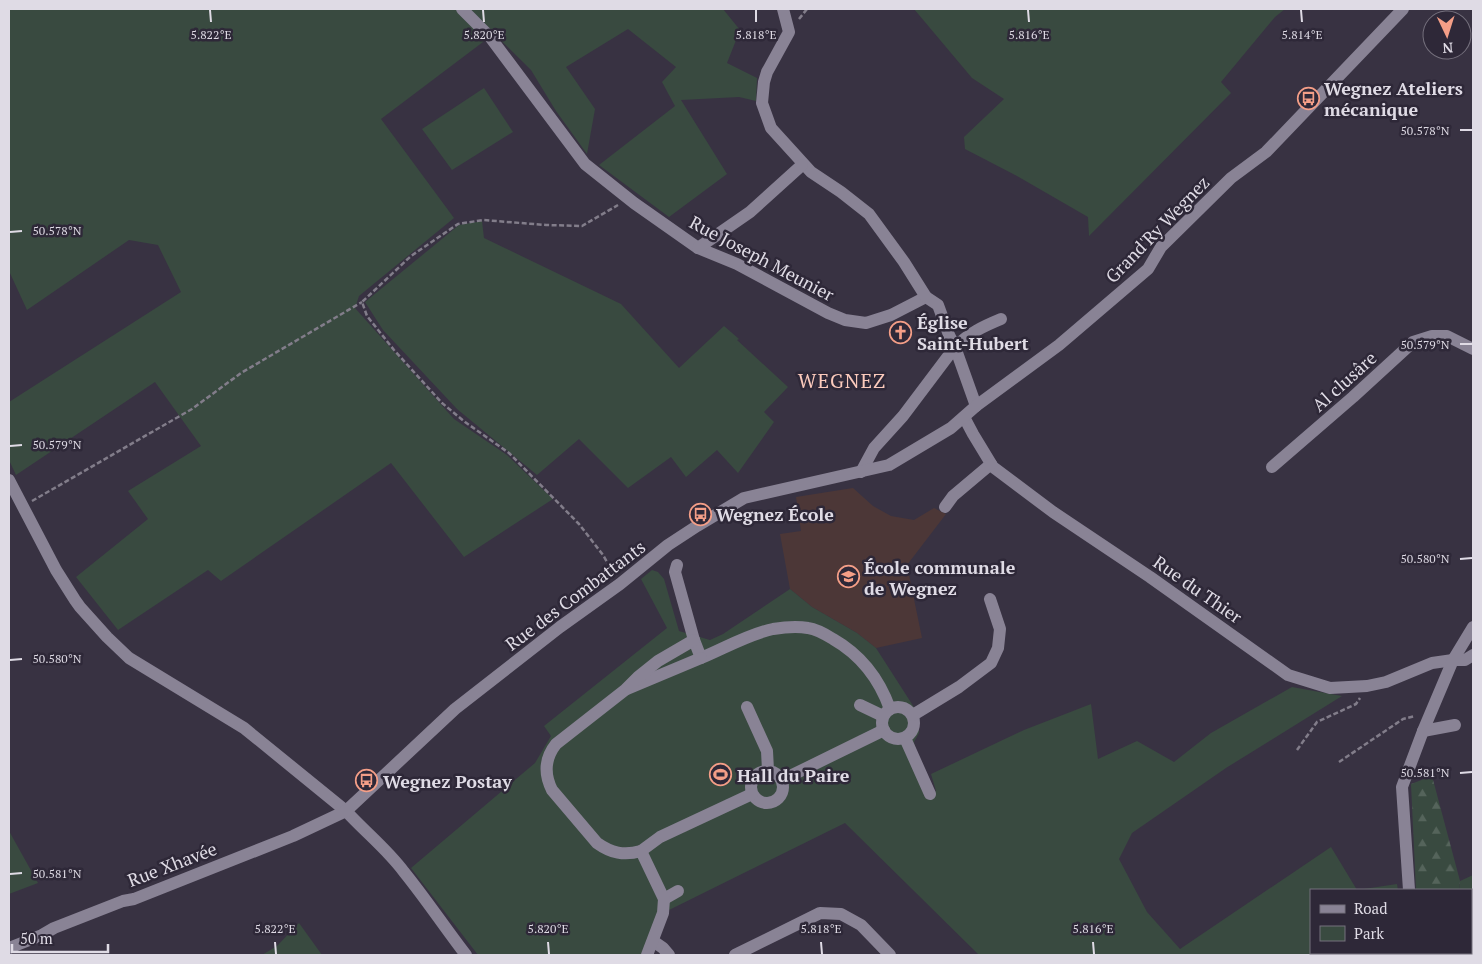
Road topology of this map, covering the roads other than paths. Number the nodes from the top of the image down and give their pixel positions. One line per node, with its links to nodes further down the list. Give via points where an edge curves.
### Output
1 (462, 9): 5 (street, Rue Joseph Meunier, via 490,37 585,164)
2 (782, 9): 4 (street, via 789,32 767,72 762,103 771,128)
3 (1403, 9): 10 (street, Grand'Ry Wegnez, via 1266,152 1231,178 1161,247 1148,269 1059,345)
4 (802, 165): 5 (street, via 750,212); 6 (street, via 869,214)
5 (698, 248): 6 (street, Rue Joseph Meunier, via 737,264 845,320 866,323 891,315)
6 (926, 297): 8 (street, via 938,304)
7 (1001, 318): 8 (street, via 964,338)
8 (955, 347): 10 (street); 14 (street, via 903,416 874,448)
9 (1473, 349): 13 (street, Al clusâre, via 1447,336 1432,336 1413,342)
10 (976, 406): 11 (street, Grand'Ry Wegnez)
11 (964, 418): 12 (street, Rue du Thier); 14 (street, Grand'Ry Wegnez, via 889,465)
12 (991, 464): 16 (street, via 953,496); 22 (street, Rue du Thier, via 1053,512 1288,675 1330,688 1367,686 1386,682 1432,663)
13 (1272, 468)
14 (861, 472): 17 (street, Rue des Combattants, via 744,498)
15 (9, 480): 36 (street, via 56,570 80,607 121,651 244,728)
16 (945, 507)
17 (668, 545): 20 (street, via 677,565 675,572); 36 (street, Rue des Combattants, via 455,708)
18 (990, 599): 27 (street, via 1000,629 992,663)
19 (1473, 627): 22 (street)
20 (698, 648): 23 (street); 23 (street, via 658,661); 26 (street, via 766,631 809,628 835,640 860,659 884,693)
21 (1473, 655): 22 (street, Rue du Thier, via 1465,660)
22 (1453, 660): 30 (street)
23 (625, 690): 37 (street, via 556,744 551,751 547,774 552,790 597,843 616,853)
24 (860, 706): 26 (street)
25 (748, 707): 32 (street, via 768,751)
26 (886, 712): 27 (street, via 895,706 905,708); 29 (street, via 882,721)
27 (913, 715): 31 (street, via 913,730)
28 (1455, 725): 30 (street)
29 (884, 730): 31 (street, via 896,739); 33 (street)
30 (1423, 731): 38 (street, via 1402,787)
31 (905, 738): 35 (street)
32 (768, 770): 33 (street); 34 (street, via 755,776 750,784)
33 (782, 780): 34 (street, via 784,785 780,796 772,803 760,802)
34 (752, 794): 37 (street, via 660,837)
35 (930, 794)
36 (346, 810): 42 (street, Rue Xhavée, via 292,836); 43 (street, via 404,871)
37 (641, 851): 40 (street)
38 (1409, 889)
39 (678, 891): 40 (street)
40 (664, 900): 41 (street)
41 (653, 941): 44 (street); 45 (street)
42 (9, 948)
43 (466, 955)
44 (648, 955)
45 (669, 955)
46 (735, 955): 47 (street, via 820,912 841,914 861,925)
47 (890, 955)

